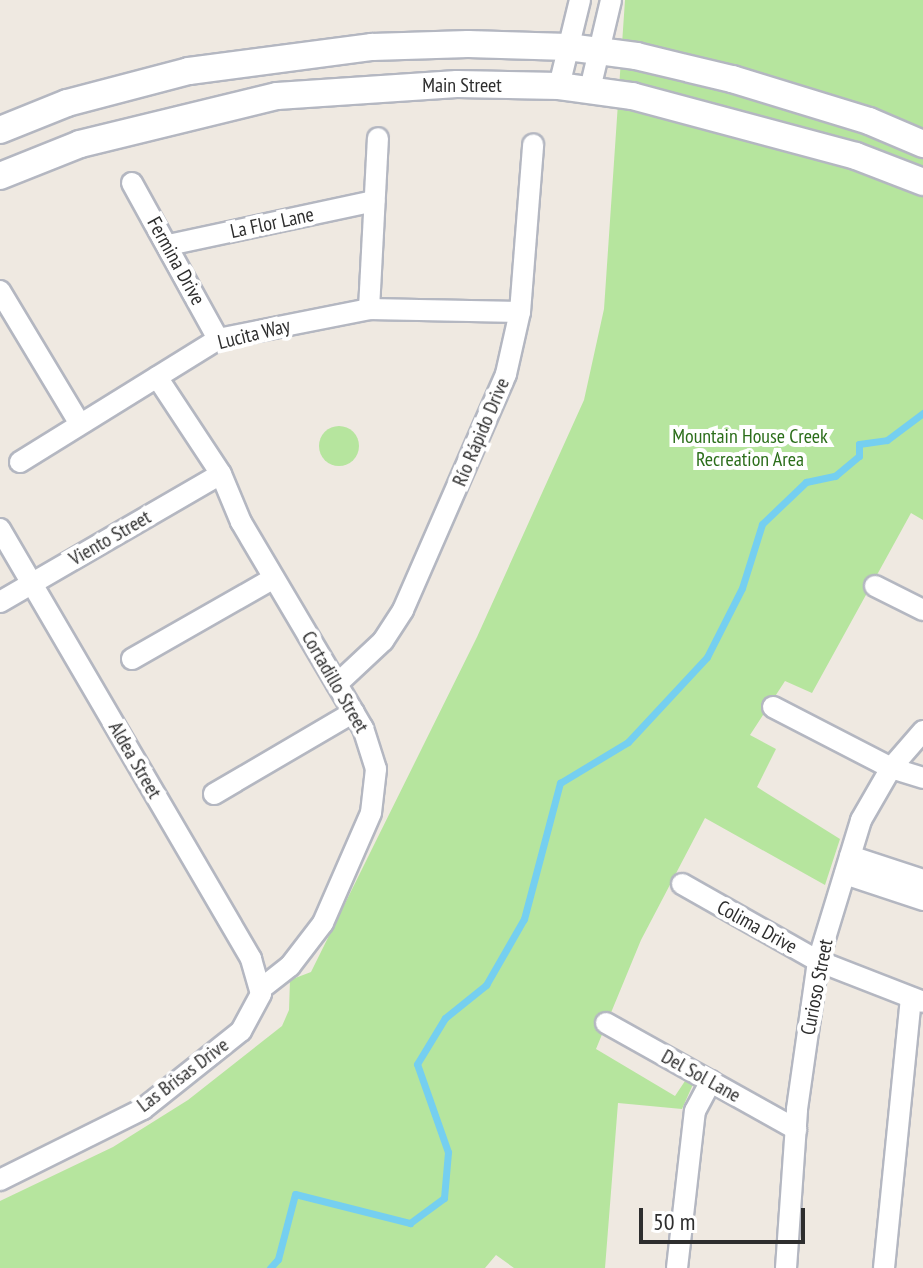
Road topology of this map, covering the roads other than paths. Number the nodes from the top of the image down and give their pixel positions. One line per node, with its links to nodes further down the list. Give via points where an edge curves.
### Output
1 (580, 0): 3 (street)
2 (611, 0): 4 (street)
3 (568, 47): 4 (street, Main Street); 5 (street); 7 (street, Main Street, via 372,47 271,58 189,71 67,103)
4 (598, 50): 6 (street); 9 (street, Main Street, via 732,79 869,121)
5 (559, 86): 6 (street, Main Street); 11 (street, Main Street, via 374,86 277,96 80,144)
6 (590, 89): 12 (street, Main Street, via 722,117 856,156)
7 (0, 130)
8 (378, 138): 14 (street)
9 (923, 144)
10 (533, 145): 18 (street, Río Rápido Drive)
11 (0, 176)
12 (923, 182)
13 (132, 183): 15 (street, Fermina Drive)
14 (374, 201): 15 (street, La Flor Lane); 17 (street)
15 (169, 245): 19 (street, Fermina Drive)
16 (0, 291): 21 (street)
17 (369, 309): 18 (street, Lucita Way); 19 (street, Lucita Way)
18 (520, 312): 31 (street, Río Rápido Drive, via 506,374 485,429 403,610 383,641)
19 (218, 339): 20 (street, Lucita Way)
20 (157, 377): 21 (street, Lucita Way); 23 (street, Cortadillo Street)
21 (80, 424): 22 (street, Lucita Way)
22 (20, 462)
23 (221, 474): 25 (street, Cortadillo Street); 26 (street, Viento Street)
24 (0, 529): 26 (street, Aldea Street)
25 (274, 578): 30 (street); 31 (street, Cortadillo Street)
26 (31, 583): 28 (street, Viento Street); 43 (street, Aldea Street, via 251,959)
27 (875, 586): 29 (street)
28 (0, 602)
29 (923, 610)
30 (132, 659)
31 (337, 684): 33 (street, Cortadillo Street)
32 (773, 707): 35 (street)
33 (354, 712): 37 (street); 43 (street, Cortadillo Street, via 376,769 371,813 323,923 290,966)
34 (923, 731): 35 (street, Curioso Street)
35 (891, 768): 36 (street); 38 (street, Curioso Street, via 861,820)
36 (923, 778)
37 (214, 794)
38 (848, 865): 39 (street); 41 (street); 42 (street, Curioso Street)
39 (923, 880)
40 (682, 884): 42 (street, Colima Drive)
41 (923, 900)
42 (818, 961): 44 (street, Colima Drive); 47 (street, Curioso Street)
43 (261, 992): 48 (street, Las Brisas Drive, via 241,1031 143,1109)
44 (917, 1001): 51 (street)
45 (606, 1023): 46 (street, Del Sol Lane)
46 (711, 1081): 47 (street, Del Sol Lane); 49 (street, via 695,1111)
47 (796, 1129): 50 (street, Curioso Street)
48 (0, 1180)
49 (677, 1268)
50 (786, 1268)
51 (884, 1268)

